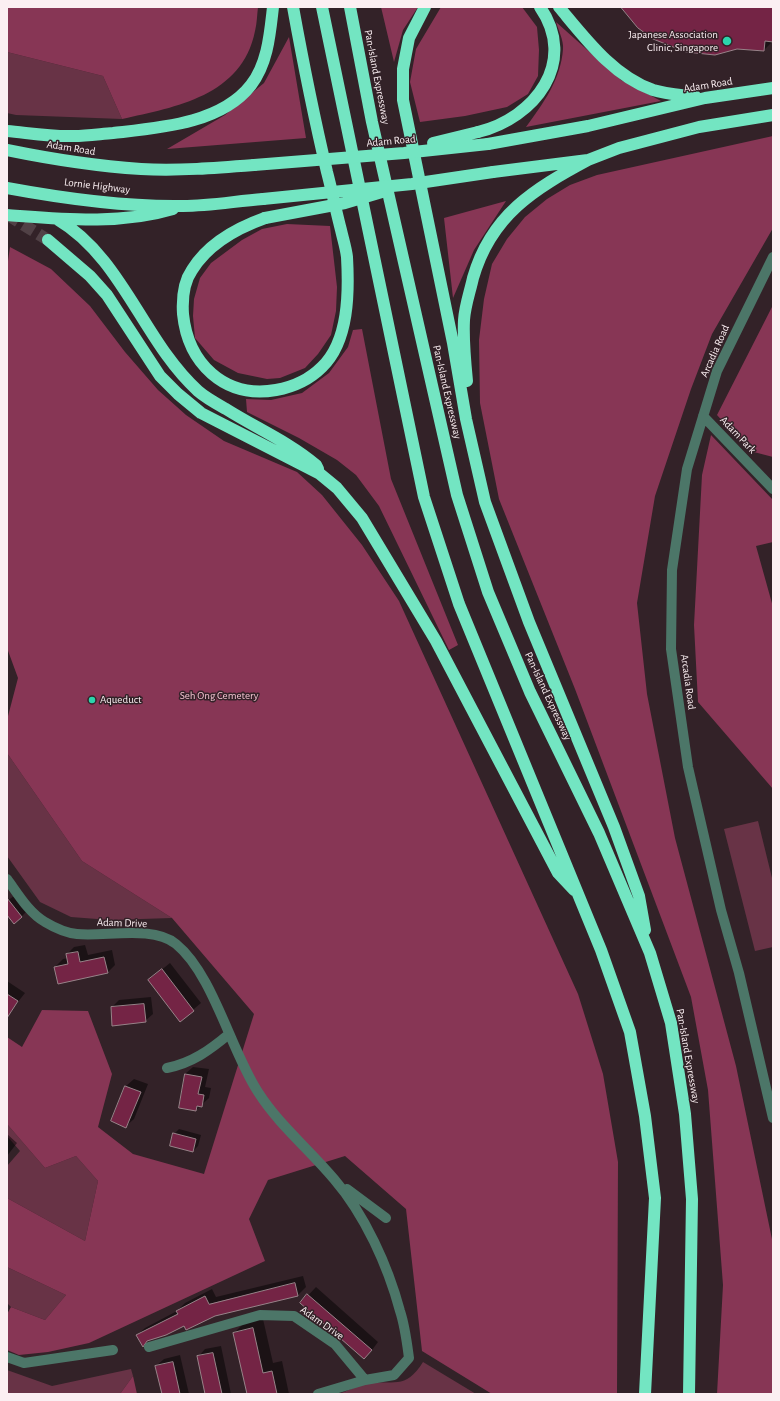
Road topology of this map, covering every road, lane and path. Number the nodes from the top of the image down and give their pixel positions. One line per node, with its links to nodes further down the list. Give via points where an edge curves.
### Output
1 (273, 7): 11 (highway, via 268,45 261,67 251,85 225,107 192,119 148,129 74,136)
2 (293, 7): 15 (highway, bridge, via 307,84 347,256 346,307 340,339 323,367 312,376 296,385 267,392 239,389 207,370 191,347 184,319 182,294 192,270 216,244 226,236 265,218 345,203)
3 (322, 7): 27 (highway, via 424,496 460,604)
4 (350, 7): 28 (highway, Pan-Island Expressway, via 374,129 457,495 486,585 530,692 599,833)
5 (425, 7): 23 (highway, via 409,38 403,69 403,100 453,342)
6 (540, 7): 13 (highway, bridge, via 554,44 553,62 540,94 526,109 508,120 478,132)
7 (559, 7): 9 (highway, via 584,38 625,76 653,90)
8 (773, 88): 9 (highway, Adam Road)
9 (705, 98): 13 (highway, Adam Road, bridge, via 588,126 488,144)
10 (773, 115): 14 (highway, via 699,127 619,148)
11 (7, 131)
12 (7, 150): 13 (highway, Adam Road, bridge, via 100,166 142,169 194,169)
13 (404, 153)
14 (588, 160): 15 (highway, bridge); 23 (highway, via 556,177 511,211 487,242 468,296 464,320)
15 (412, 184): 17 (highway, bridge)
16 (7, 188): 17 (highway, Lornie Highway, via 113,202)
17 (184, 206): 19 (highway, via 155,215 131,218)
18 (7, 216): 19 (highway)
19 (57, 219): 24 (highway, via 87,242 109,268 167,355 199,392 236,416 293,447 316,466)
20 (48, 240): 24 (highway, via 90,276 107,295 160,376 178,394 201,413)
21 (773, 257): 22 (street, Arcadia Road, via 717,371)
22 (703, 416): 25 (street, Adam Park); 31 (street, Arcadia Road, via 687,469 672,570 671,649 688,767)
23 (466, 418): 28 (highway, via 494,530 637,889)
24 (320, 474): 27 (highway, via 337,488 362,518 405,587 558,873)
25 (773, 489)
26 (7, 880): 29 (street, Adam Drive, via 32,912 60,930 77,934 140,933 176,944 188,956 203,979)
27 (578, 894): 39 (highway, via 630,1032 645,1116 655,1198)
28 (650, 953): 40 (highway, Pan-Island Expressway, via 671,1023 685,1114 692,1199)
29 (229, 1034): 30 (street, via 201,1055 184,1064); 32 (street, Adam Drive, via 258,1092 279,1120)
30 (167, 1068)
31 (773, 1118)
32 (333, 1178): 33 (street, Adam Drive); 37 (street, Adam Drive, via 364,1221 381,1259 400,1312 410,1358 394,1375)
33 (386, 1218)
34 (149, 1347): 37 (street, Adam Drive, via 260,1315 294,1316 335,1344)
35 (113, 1350): 36 (street, via 24,1363)
36 (7, 1357)
37 (365, 1380): 38 (street)
38 (318, 1394)
39 (645, 1394)
40 (688, 1394)

